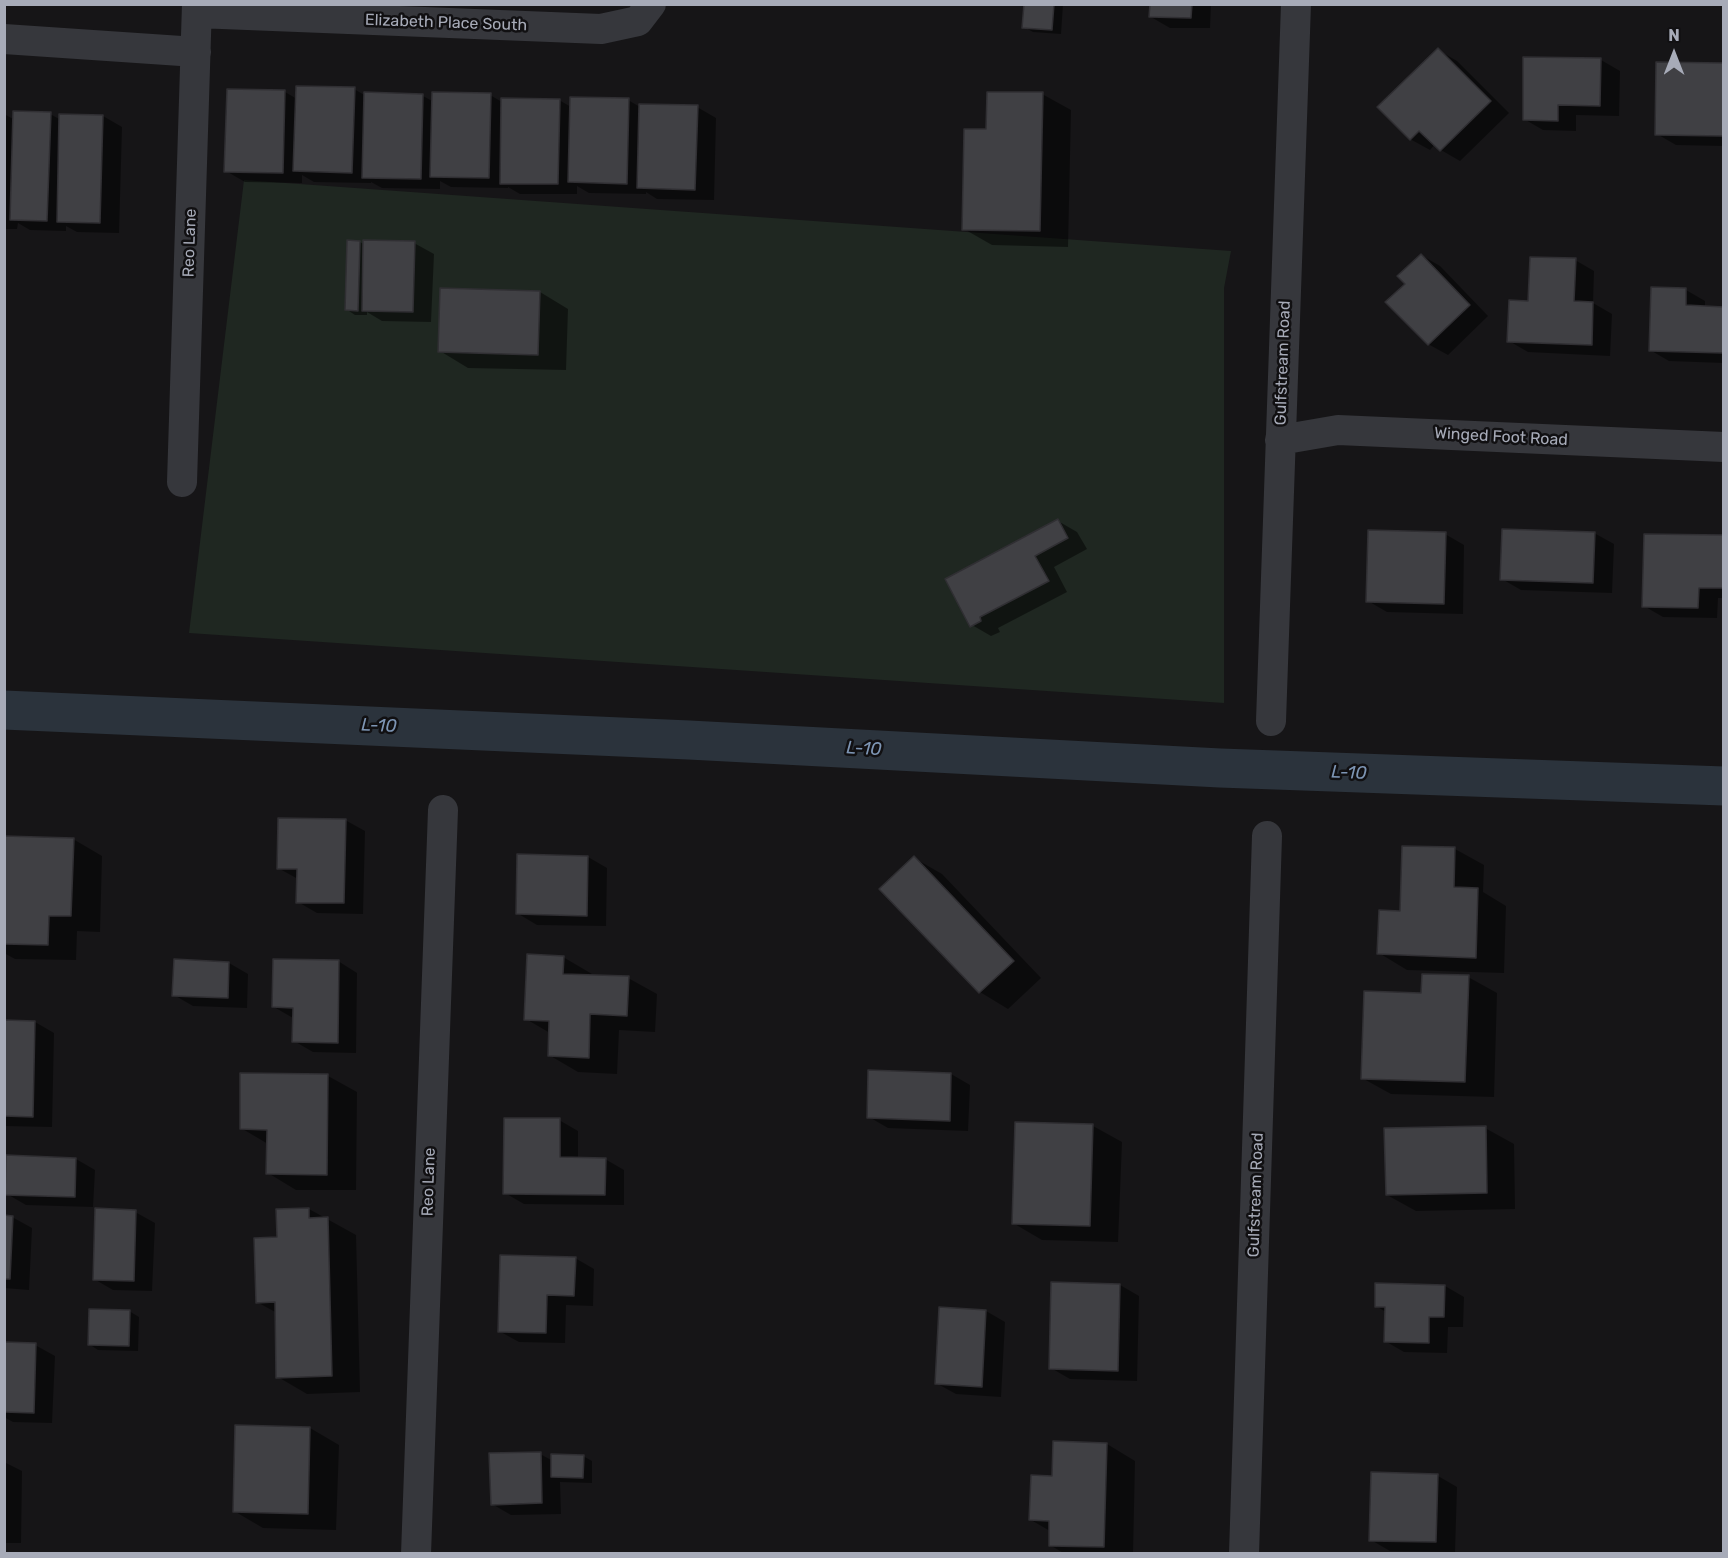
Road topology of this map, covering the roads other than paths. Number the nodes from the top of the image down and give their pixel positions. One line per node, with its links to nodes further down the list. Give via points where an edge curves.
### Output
1 (651, 4): 3 (street, Elizabeth Place South, via 638,21 601,29)
2 (1296, 4): 6 (street, Gulfstream Road)
3 (197, 9): 5 (street, Reo Lane)
4 (4, 39): 5 (street)
5 (196, 52): 8 (street, Reo Lane)
6 (1280, 440): 7 (street, Winged Foot Road, via 1338,430); 9 (street, Gulfstream Road)
7 (1724, 447)
8 (182, 482)
9 (1271, 721)
10 (443, 810): 12 (street, Reo Lane)
11 (1267, 836): 13 (street, Gulfstream Road)
12 (416, 1554)
13 (1244, 1554)

